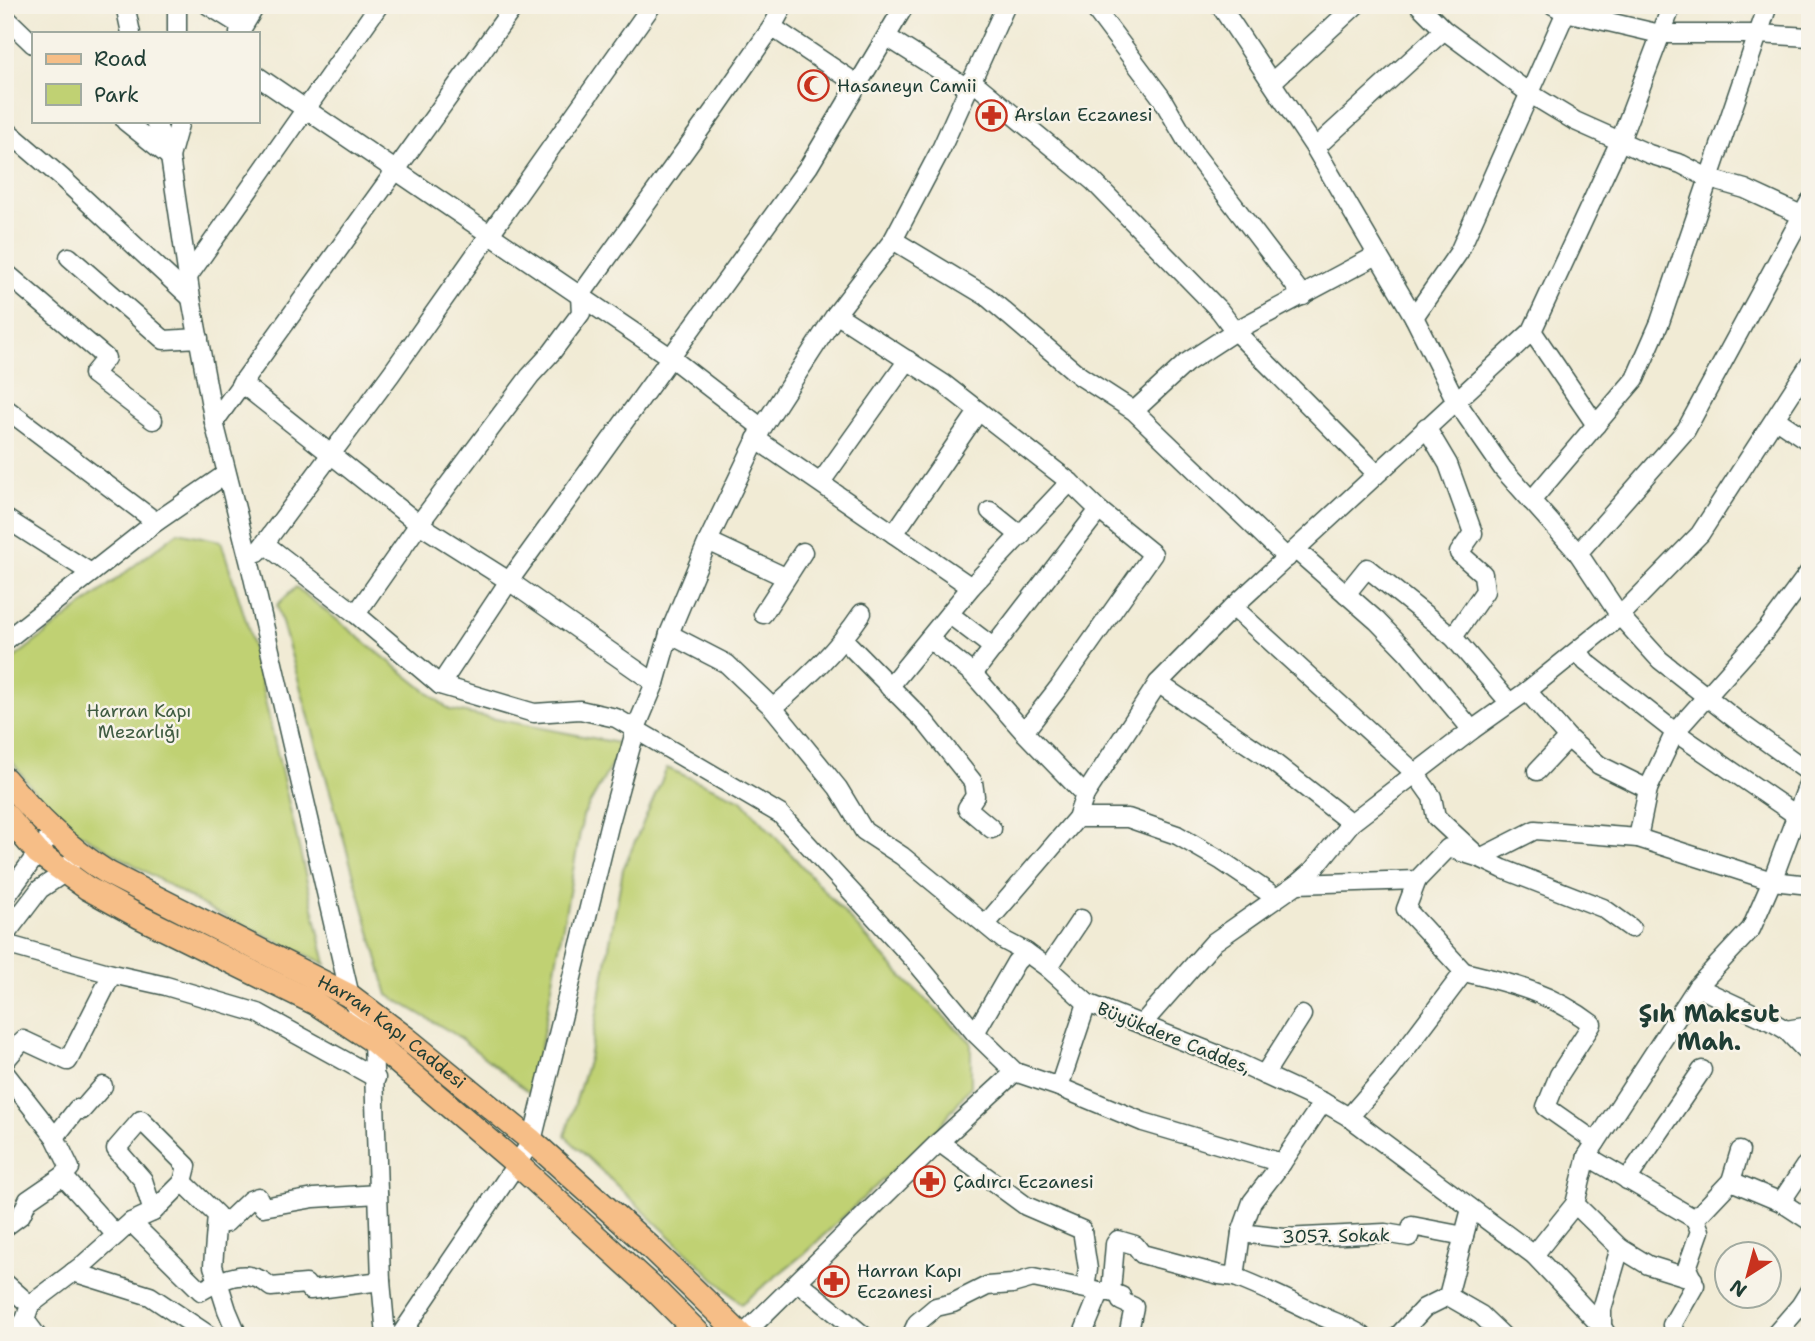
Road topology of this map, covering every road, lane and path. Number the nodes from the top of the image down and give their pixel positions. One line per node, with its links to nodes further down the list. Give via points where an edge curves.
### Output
1 (125, 5): 22 (street)
2 (177, 5): 23 (street)
3 (208, 5): 20 (street)
4 (256, 5): 20 (street)
5 (379, 5): 34 (street)
6 (515, 5): 42 (street)
7 (652, 5): 45 (street)
8 (784, 5): 19 (street)
9 (1006, 5): 32 (street)
10 (1092, 5): 52 (street, via 1161,97 1193,152)
11 (1220, 5): 30 (street)
12 (1356, 5): 30 (street)
13 (1419, 5): 21 (street)
14 (1672, 5): 24 (street)
15 (1768, 5): 25 (street)
16 (904, 6): 26 (street)
17 (1563, 7): 24 (street); 33 (street)
18 (5, 18): 28 (street)
19 (772, 27): 31 (street); 51 (street)
20 (241, 30)
21 (1444, 30): 33 (street); 40 (street)
22 (131, 32)
23 (177, 32)
24 (1660, 34): 25 (street); 39 (street)
25 (1757, 34): 27 (street); 43 (street)
26 (887, 37): 31 (street); 32 (street)
27 (1810, 37)
28 (32, 43)
29 (259, 77): 34 (street)
30 (1272, 82): 40 (street)
31 (857, 84): 59 (street, via 809,166)
32 (970, 84): 46 (street); 56 (street, via 1093,181)
33 (1529, 93): 39 (street); 55 (street, via 1459,252)
34 (306, 107): 42 (street); 49 (street)
35 (126, 122): 41 (street)
36 (155, 122): 41 (street)
37 (180, 122): 41 (street)
38 (5, 129): 53 (street)
39 (1620, 141): 43 (street); 57 (street)
40 (1315, 148): 47 (street)
41 (170, 157): 49 (street)
42 (397, 171): 45 (street); 62 (street)
43 (1710, 179): 44 (street); 70 (street, via 1635,379)
44 (1807, 212): 90 (street, via 1686,430)
45 (491, 235): 51 (street); 74 (street)
46 (893, 240): 54 (street); 65 (street, via 986,296 1080,376)
47 (1377, 255): 52 (street); 55 (street)
48 (69, 257): 58 (street, via 164,340)
49 (189, 275): 53 (street)
50 (7, 277): 68 (street, via 106,358 93,374)
51 (580, 296): 59 (street); 84 (street, via 581,313)
52 (1303, 296): 56 (street)
53 (191, 298): 58 (street)
54 (836, 314): 60 (street); 72 (street)
55 (1414, 317): 63 (street)
56 (1235, 331): 65 (street, via 1186,363); 75 (street)
57 (1532, 331): 63 (street); 70 (street)
58 (199, 338): 69 (street)
59 (670, 358): 72 (street); 96 (street)
60 (908, 360): 66 (street); 77 (street)
61 (1810, 364): 67 (street)
62 (241, 383): 69 (street); 74 (street)
63 (1456, 401): 71 (street); 79 (street)
64 (5, 408): 83 (street)
65 (1134, 411): 91 (street)
66 (978, 412): 78 (street); 85 (street)
67 (1776, 419): 73 (street); 104 (street, via 1700,534)
68 (153, 420)
69 (214, 422): 76 (street)
70 (1596, 425): 79 (street)
71 (1426, 427): 75 (street); 106 (street, via 1448,464 1473,533 1459,553 1483,574 1485,591)
72 (759, 433): 77 (street); 87 (street)
73 (1810, 442)
74 (332, 454): 84 (street); 88 (street)
75 (1376, 473): 91 (street)
76 (226, 474): 83 (street); 92 (street)
77 (821, 482): 85 (street)
78 (1070, 482): 80 (street); 86 (street)
79 (1531, 501): 90 (street)
80 (1099, 510): 110 (street); 123 (street, via 1153,554)
81 (990, 511): 86 (street)
82 (5, 518): 94 (street)
83 (156, 522): 94 (street)
84 (419, 524): 96 (street); 101 (street)
85 (894, 534): 97 (street)
86 (1021, 536): 97 (street)
87 (708, 541): 95 (street); 105 (street)
88 (265, 544): 92 (street); 101 (street)
89 (803, 552): 95 (street)
90 (1578, 553): 104 (street)
91 (1291, 554): 98 (street); 99 (street)
92 (250, 564): 160 (street)
93 (1810, 571): 118 (street)
94 (90, 573): 109 (street)
95 (785, 577): 102 (street)
96 (509, 581): 113 (street); 115 (street)
97 (971, 587): 103 (street)
98 (1346, 594): 106 (street, via 1367,568); 122 (street, via 1409,654)
99 (1233, 607): 114 (street); 127 (street)
100 (862, 613): 108 (street)
101 (356, 614): 115 (street)
102 (763, 614)
103 (950, 614): 107 (street); 110 (street)
104 (1620, 616): 111 (street); 118 (street, via 1660,660)
105 (669, 634): 113 (street); 120 (street, Büyükdere Caddes,, via 727,664)
106 (1452, 637): 119 (street)
107 (929, 639): 112 (street); 116 (street)
108 (844, 640): 116 (street); 120 (street)
109 (5, 641)
110 (993, 648): 112 (street)
111 (1577, 650): 117 (street); 124 (street)
112 (974, 674): 123 (street)
113 (655, 683): 121 (street)
114 (1158, 683): 132 (street); 136 (street, via 1268,758)
115 (440, 685): 121 (street, via 534,713 580,710 616,718)
116 (889, 687): 137 (street, via 926,723 973,782 975,796 967,808)
117 (1527, 691): 119 (street); 125 (street)
118 (1707, 698): 124 (street); 128 (street)
119 (1509, 702): 122 (street)
120 (773, 708): 151 (street, Büyükdere Caddes,, via 838,788 864,831)
121 (636, 729): 166 (street, via 780,814); 180 (street)
122 (1472, 730): 127 (street)
123 (1024, 732): 132 (street)
124 (1675, 732): 131 (street); 134 (street)
125 (1568, 738): 126 (street); 131 (street, via 1599,765)
126 (1538, 771)
127 (1415, 772): 136 (street); 142 (street, via 1432,797 1436,817)
128 (1810, 773)
129 (5, 779): 138 (main road, Harran Kapı Caddesi)
130 (1810, 779): 134 (street)
131 (1648, 789): 139 (street)
132 (1085, 795): 135 (street)
133 (5, 814): 140 (main road, Harran Kapı Caddesi)
134 (1796, 814): 145 (street)
135 (1077, 818): 148 (street, via 1128,818 1177,835); 151 (street)
136 (1351, 823): 146 (street)
137 (992, 829)
138 (53, 832): 140 (street); 141 (main road, Harran Kapı Caddesi)
139 (1638, 838): 142 (street, via 1535,830); 145 (street)
140 (38, 853): 143 (main road, Harran Kapı Caddesi); 149 (street)
141 (77, 853): 143 (street); 160 (main road, Harran Kapı Caddesi)
142 (1480, 858): 144 (street, via 1448,848); 152 (street, via 1604,908)
143 (64, 873): 153 (street, via 40,889); 167 (main road, Harran Kapı Caddesi, via 140,917 315,1003)
144 (1417, 880): 146 (street); 157 (street, via 1406,909)
145 (1772, 881): 147 (street); 159 (street, via 1751,929)
146 (1297, 884): 148 (street)
147 (1810, 885)
148 (1275, 897): 163 (street, via 1214,942)
149 (5, 898)
150 (1081, 919): 156 (street)
151 (986, 924): 155 (street, Büyükdere Caddes,)
152 (1631, 928)
153 (5, 934)
154 (5, 944): 158 (street)
155 (1026, 952): 156 (street, Büyükdere Caddes,); 166 (street)
156 (1048, 968): 161 (street, Büyükdere Caddes,)
157 (1464, 972): 178 (street); 182 (street, via 1525,987 1592,1024 1559,1074 1546,1107)
158 (112, 974): 169 (street, via 68,1061 23,1040); 174 (street, via 258,1013)
159 (1697, 987): 165 (street); 182 (street)
160 (349, 996): 167 (street); 180 (main road, Harran Kapı Caddesi)
161 (1087, 1003): 163 (street, Büyükdere Caddes,); 176 (street)
162 (1302, 1015): 173 (street)
163 (1142, 1024): 173 (street, Büyükdere Caddes,)
164 (1810, 1026): 165 (street)
165 (1786, 1030): 168 (street)
166 (975, 1033): 171 (street)
167 (373, 1041): 174 (street); 185 (main road, Harran Kapı Caddesi)
168 (1810, 1055)
169 (5, 1061)
170 (1702, 1070): 188 (street)
171 (1015, 1072): 176 (street); 181 (street)
172 (5, 1073): 179 (street)
173 (1264, 1075): 177 (street, Büyükdere Caddes,)
174 (376, 1077): 191 (street)
175 (103, 1086): 179 (street)
176 (1059, 1087): 184 (street, via 1143,1122)
177 (1323, 1102): 178 (street, Büyükdere Caddes,); 184 (street)
178 (1349, 1117): 194 (street, Büyükdere Caddes,)
179 (55, 1137): 187 (street, via 70,1168)
180 (532, 1141): 185 (street); 225 (main road, Harran Kapı Caddesi)
181 (939, 1142): 211 (street); 214 (street, via 1026,1206 1082,1230 1088,1269)
182 (1592, 1149): 188 (street); 193 (street)
183 (1740, 1151): 189 (street)
184 (1282, 1163): 201 (street, via 1252,1202)
185 (517, 1164): 223 (street); 224 (main road, Harran Kapı Caddesi)
186 (1805, 1166): 192 (street)
187 (63, 1176): 200 (street, via 28,1200 21,1215); 202 (street)
188 (1627, 1180): 196 (street)
189 (1731, 1181): 192 (street); 196 (street)
190 (183, 1182): 195 (street); 195 (street, via 187,1166 141,1119 116,1149 143,1180); 199 (street, via 217,1215)
191 (378, 1194): 199 (street, via 263,1207 258,1197 226,1223); 209 (street)
192 (1781, 1202): 197 (street)
193 (1576, 1204): 204 (street); 205 (street)
194 (1471, 1209): 203 (street); 205 (street, Büyükdere Caddes,)
195 (153, 1212): 198 (street)
196 (1695, 1219): 208 (street, via 1700,1231 1687,1268)
197 (1810, 1221)
198 (131, 1222): 202 (street); 210 (street, via 201,1291)
199 (217, 1223): 210 (street, via 213,1266)
200 (5, 1227)
201 (1241, 1233): 203 (street, 3057. Sokak, via 1284,1238 1385,1233 1409,1237 1412,1226); 207 (street)
202 (116, 1235): 206 (street)
203 (1464, 1236): 215 (street)
204 (1619, 1248): 208 (street, via 1648,1265); 217 (street, via 1602,1309)
205 (1534, 1255): 217 (street, Büyükdere Caddes,)
206 (74, 1272): 216 (street); 220 (street, via 150,1296)
207 (1235, 1277): 214 (street, via 1142,1254 1135,1245 1118,1240); 230 (street)
208 (1693, 1279): 233 (street, via 1695,1285 1672,1325)
209 (381, 1281): 210 (street, via 310,1290 306,1283 271,1287 260,1278 244,1275); 222 (street)
210 (218, 1282): 221 (street)
211 (798, 1282): 225 (street); 226 (street)
212 (5, 1283): 216 (street)
213 (1810, 1290): 234 (street)
214 (1099, 1291): 227 (street, via 1034,1278 987,1286 936,1307); 228 (street); 229 (street, via 1121,1296 1121,1301 1134,1307)
215 (1448, 1296): 231 (street, via 1424,1308); 232 (street, via 1481,1315)
216 (28, 1312): 218 (street); 219 (street)
217 (1605, 1331)
218 (13, 1336)
219 (37, 1336)
220 (210, 1336)
221 (238, 1336)
222 (386, 1336)
223 (400, 1336)
224 (701, 1336)
225 (742, 1336)
226 (864, 1336)
227 (911, 1336)
228 (1082, 1336)
229 (1128, 1336)
230 (1363, 1336)
231 (1398, 1336)
232 (1503, 1336)
233 (1678, 1336)
234 (1774, 1336)

